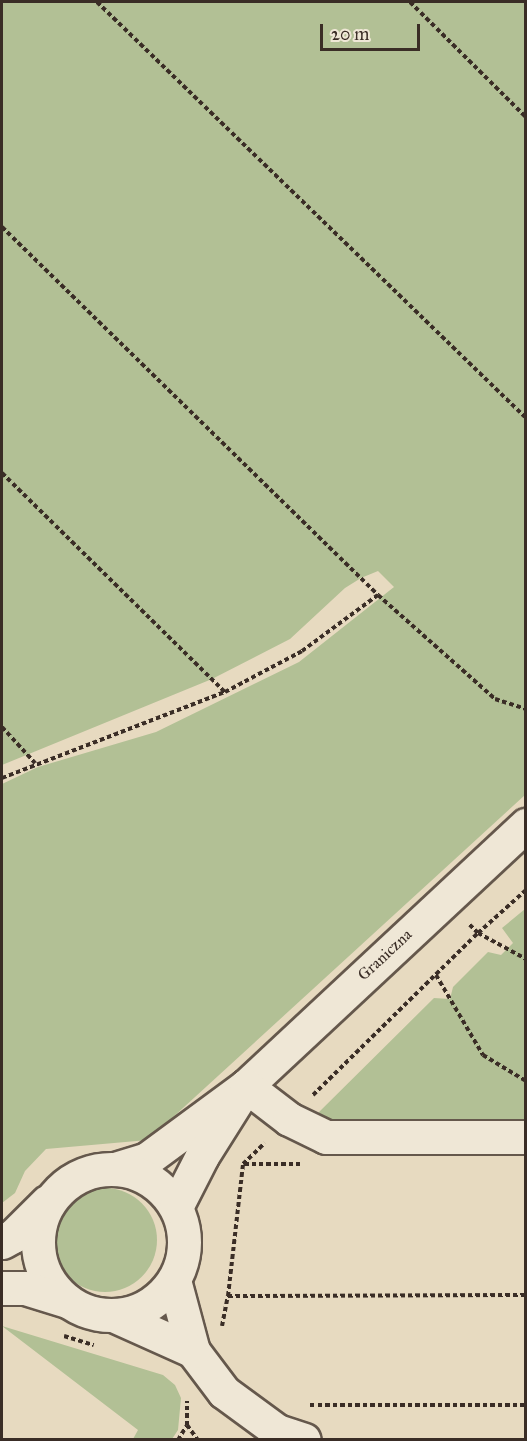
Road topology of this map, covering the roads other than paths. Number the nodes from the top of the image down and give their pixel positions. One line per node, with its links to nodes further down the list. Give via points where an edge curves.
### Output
1 (525, 825): 2 (street, Graniczna)
2 (246, 1086): 3 (street, via 289,1119 326,1137); 4 (street, Graniczna, via 147,1159); 6 (street, Graniczna, via 202,1156)
3 (525, 1137)
4 (118, 1168): 5 (street, via 94,1170 72,1179); 6 (street, via 141,1174 160,1187)
5 (54, 1194): 7 (street, via 13,1236); 10 (street, via 42,1215 37,1239 51,1284)
6 (176, 1207): 8 (street, via 184,1231 184,1248)
7 (2, 1242)
8 (174, 1280): 11 (street, via 150,1303); 12 (street)
9 (2, 1288): 10 (street, via 25,1288)
10 (67, 1301): 11 (street, via 89,1312)
11 (113, 1316): 12 (street)
12 (193, 1351): 13 (street, via 224,1392 276,1431)
13 (303, 1440)

